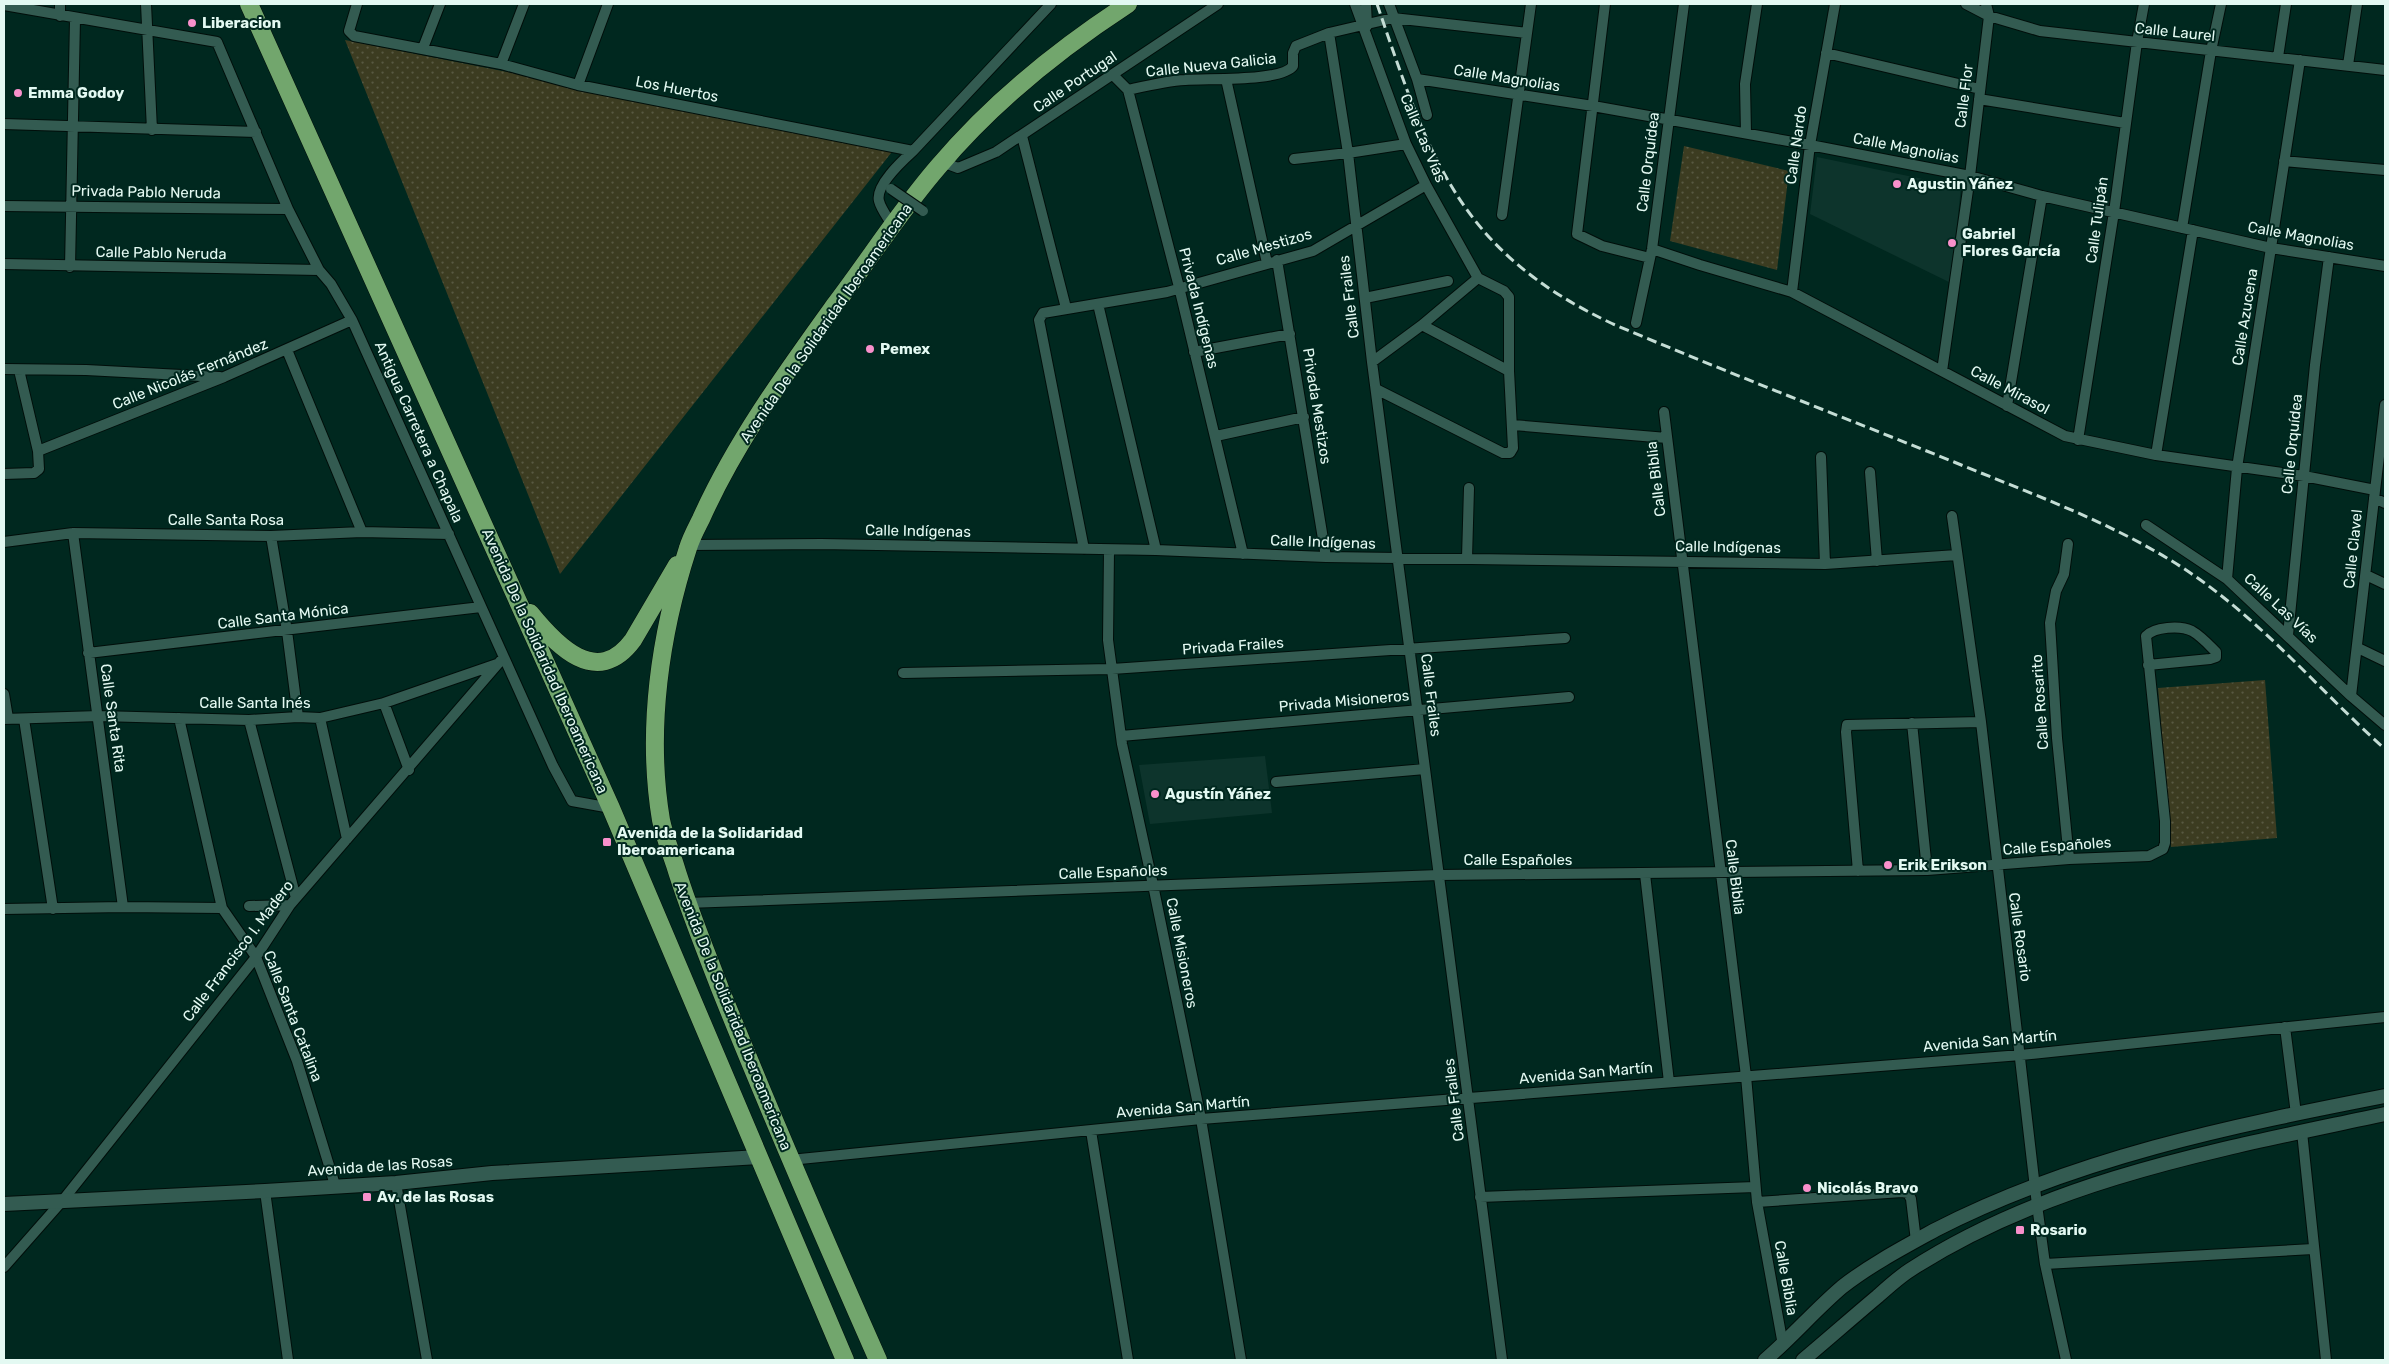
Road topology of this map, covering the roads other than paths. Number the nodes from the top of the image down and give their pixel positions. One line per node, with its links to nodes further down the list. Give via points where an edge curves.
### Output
1 (60, 4): 26 (street)
2 (146, 4): 31 (street)
3 (249, 4): 151 (highway, Avenida De la Solidaridad Iberoamericana)
4 (357, 4): 35 (street, Los Huertos, via 349,31 354,36)
5 (440, 4): 35 (street)
6 (524, 4): 40 (street)
7 (608, 4): 46 (street)
8 (1051, 4): 62 (street)
9 (1128, 4): 66 (highway, Avenida De la Solidaridad Iberoamericana, via 1044,65)
10 (1218, 4): 43 (street, Calle Portugal)
11 (1355, 4): 30 (street, Calle Las Vías)
12 (1366, 4): 30 (street)
13 (1390, 4): 28 (street, Calle Las Vías)
14 (1531, 4): 33 (street)
15 (1606, 4): 50 (street)
16 (1684, 4): 52 (street, Calle Orquídea)
17 (1757, 4): 58 (street, via 1745,84)
18 (1835, 4): 37 (street, Calle Nardo)
19 (1966, 4): 27 (street, Calle Laurel)
20 (1986, 4): 27 (street, Calle Flor)
21 (2144, 4): 34 (street, Calle Tulipán)
22 (2221, 4): 36 (street)
23 (2286, 4): 38 (street)
24 (2357, 4): 41 (street)
25 (4, 5): 26 (street)
26 (60, 16): 29 (street)
27 (1989, 16): 34 (street, Calle Laurel, via 2040,31); 48 (street, Calle Flor)
28 (1394, 18): 30 (street, Calle Nueva Galicia); 33 (street); 45 (street, Calle Las Vías)
29 (75, 19): 31 (street); 55 (street)
30 (1364, 26): 32 (street, Calle Nueva Galicia); 60 (street, Calle Las Vías)
31 (147, 31): 56 (street); 57 (street, Antigua Carretera a Chapala, via 217,42)
32 (1329, 33): 44 (street, Calle Nueva Galicia, via 1296,46 1293,66 1289,71); 63 (street, Calle Frailes)
33 (1527, 33): 49 (street)
34 (2137, 42): 36 (street, Calle Laurel); 53 (street, Calle Tulipán)
35 (423, 48): 40 (street, Los Huertos)
36 (2211, 51): 38 (street, Calle Laurel); 80 (street)
37 (1826, 53): 48 (street); 61 (street, Calle Nardo)
38 (2278, 57): 39 (street, Calle Laurel)
39 (2300, 60): 41 (street, Calle Laurel); 65 (street, Calle Azucena)
40 (501, 64): 46 (street, Los Huertos)
41 (2348, 65): 42 (street, Calle Laurel)
42 (2385, 70)
43 (1113, 75): 47 (street); 59 (street, Calle Portugal)
44 (1226, 79): 47 (street, Calle Nueva Galicia, via 1183,80); 85 (street)
45 (1417, 80): 49 (street, Calle Magnolias); 51 (street, Calle Las Vías)
46 (578, 85): 62 (street, Los Huertos)
47 (1128, 90): 92 (street, Privada Indígenas)
48 (1979, 94): 53 (street); 68 (street, Calle Flor)
49 (1519, 95): 50 (street, Calle Magnolias); 77 (street)
50 (1593, 106): 52 (street, Calle Magnolias); 82 (street, Calle Mirasol, via 1577,234 1602,246)
51 (1427, 115)
52 (1668, 119): 58 (street, Calle Magnolias); 82 (street, Calle Orquídea)
53 (2125, 123): 76 (street, Calle Tulipán)
54 (4, 124): 55 (street)
55 (73, 126): 56 (street); 73 (street)
56 (152, 130): 57 (street)
57 (256, 132): 74 (street, Antigua Carretera a Chapala)
58 (1746, 133): 61 (street, Calle Magnolias)
59 (1022, 136): 66 (street, Calle Portugal, via 996,152 958,168); 96 (street)
60 (1406, 144): 63 (street); 69 (street, Calle Las Vías)
61 (1810, 145): 68 (street, Calle Magnolias); 93 (street, Calle Nardo)
62 (913, 151): 78 (street, via 879,192 879,203)
63 (1348, 153): 64 (street); 79 (street, Calle Frailes)
64 (1294, 159)
65 (2284, 161): 67 (street); 81 (street, Calle Azucena)
66 (942, 162): 78 (highway, Avenida De la Solidaridad Iberoamericana)
67 (2385, 170)
68 (1970, 176): 71 (street, Calle Magnolias); 107 (street, Calle Flor)
69 (1426, 185): 79 (street, Calle Mestizos); 90 (street, Calle Las Vías)
70 (891, 188): 75 (street, bridge)
71 (2042, 196): 76 (street, Calle Magnolias); 111 (street)
72 (4, 206): 73 (street, Privada Pablo Neruda)
73 (71, 207): 74 (street, Privada Pablo Neruda); 88 (street)
74 (288, 209): 89 (street, Antigua Carretera a Chapala)
75 (923, 211)
76 (2114, 212): 80 (street, Calle Magnolias); 117 (street, Calle Tulipán)
77 (1502, 215)
78 (892, 225): 136 (highway, Avenida De la Solidaridad Iberoamericana, via 759,414 710,497)
79 (1355, 227): 84 (street, Calle Mestizos, via 1313,251); 94 (street, Calle Frailes)
80 (2188, 229): 81 (street, Calle Magnolias); 119 (street)
81 (2271, 248): 83 (street, Calle Magnolias); 121 (street, Calle Azucena)
82 (1651, 253): 93 (street, Calle Mirasol); 98 (street, Calle Orquídea)
83 (2328, 257): 87 (street, Calle Magnolias); 124 (street, Calle Orquídea)
84 (1277, 260): 85 (street, Calle Mestizos); 100 (street, Privada Mestizos)
85 (1267, 263): 92 (street, Calle Mestizos)
86 (4, 264): 88 (street, Calle Pablo Neruda)
87 (2385, 266)
88 (70, 267): 89 (street, Calle Pablo Neruda)
89 (319, 270): 97 (street, Antigua Carretera a Chapala)
90 (1478, 278): 99 (street); 106 (street, via 1504,291 1509,297)
91 (1448, 281): 94 (street)
92 (1179, 288): 95 (street, Calle Mestizos); 102 (street, Privada Indígenas)
93 (1792, 292): 107 (street, Calle Mirasol)
94 (1364, 298): 103 (street, Calle Frailes)
95 (1098, 304): 96 (street, Calle Mestizos); 138 (street)
96 (1066, 308): 137 (street, Calle Mestizos, via 1047,311 1040,317)
97 (352, 320): 101 (street, Calle Nicolás Fernández); 132 (street, Antigua Carretera a Chapala)
98 (1636, 323)
99 (1422, 325): 103 (street); 106 (street)
100 (1290, 334): 102 (street); 113 (street, Privada Mestizos)
101 (287, 350): 108 (street, Calle Nicolás Fernández); 130 (street)
102 (1194, 352): 115 (street, Privada Indígenas)
103 (1372, 362): 109 (street, Calle Frailes)
104 (4, 369): 105 (street)
105 (19, 370): 108 (street); 118 (street)
106 (1508, 371): 114 (street)
107 (1942, 371): 111 (street, Calle Mirasol)
108 (224, 377): 118 (street, Calle Nicolás Fernández)
109 (1376, 390): 114 (street, via 1504,453 1510,453 1513,448); 144 (street, Calle Frailes)
110 (2385, 405): 126 (street, Calle Clavel)
111 (2006, 406): 117 (street, Calle Mirasol)
112 (1664, 412): 116 (street, Calle Biblia)
113 (1304, 417): 115 (street); 142 (street, Privada Mestizos)
114 (1513, 425): 116 (street)
115 (1216, 436): 140 (street, Privada Indígenas)
116 (1666, 438): 146 (street, Calle Biblia)
117 (2078, 440): 119 (street, Calle Mirasol)
118 (38, 451): 123 (street, via 39,469 34,473)
119 (2156, 455): 121 (street, Calle Mirasol)
120 (1821, 457): 147 (street)
121 (2237, 468): 124 (street, Calle Mirasol); 149 (street, Calle Azucena)
122 (1870, 472): 145 (street)
123 (4, 474)
124 (2304, 476): 126 (street, Calle Mirasol); 154 (street, Calle Orquídea)
125 (1469, 488): 143 (street)
126 (2378, 488): 127 (street, Calle Mirasol); 148 (street, Calle Clavel)
127 (2385, 503)
128 (1952, 516): 141 (street, Calle Rosario)
129 (2146, 525): 149 (street, Calle Las Vías)
130 (362, 532): 132 (street, Calle Santa Rosa); 133 (street, Calle Santa Rosa)
131 (73, 533): 133 (street, Calle Santa Rosa); 134 (street, Calle Santa Rosa); 158 (street, Calle Santa Rita)
132 (449, 534): 152 (street, Antigua Carretera a Chapala)
133 (271, 536): 153 (street)
134 (4, 542)
135 (2068, 544): 185 (street, Calle Rosarito, via 2064,574 2056,591 2050,623)
136 (688, 545): 137 (street, Calle Indígenas); 151 (highway, via 633,640 627,648 609,659 590,661 564,650); 194 (highway, Avenida De la Solidaridad Iberoamericana, via 660,669 656,726 657,792 662,825)
137 (1084, 549): 139 (street, Calle Indígenas)
138 (1156, 550): 139 (street, Calle Indígenas); 140 (street, Calle Indígenas)
139 (1109, 551): 162 (street, Calle Misioneros, via 1108,640)
140 (1243, 554): 142 (street, Calle Indígenas)
141 (1956, 555): 145 (street, Calle Indígenas); 176 (street, Calle Rosario)
142 (1326, 558): 144 (street, Calle Indígenas)
143 (1467, 558): 144 (street, Calle Indígenas); 146 (street, Calle Indígenas)
144 (1397, 559): 157 (street, Calle Frailes)
145 (1877, 560): 147 (street, Calle Indígenas)
146 (1681, 562): 147 (street, Calle Indígenas); 189 (street, Calle Biblia)
147 (1825, 564)
148 (2366, 575): 150 (street); 156 (street, Calle Clavel)
149 (2227, 579): 154 (street, Calle Las Vías)
150 (2385, 584)
151 (516, 595): 183 (highway, Avenida De la Solidaridad Iberoamericana)
152 (481, 607): 153 (street, Calle Santa Mónica); 159 (street, Antigua Carretera a Chapala)
153 (287, 631): 158 (street, Calle Santa Mónica); 170 (street)
154 (2288, 635): 165 (street, Calle Las Vías)
155 (1565, 638): 157 (street, Privada Frailes)
156 (2358, 648): 160 (street); 165 (street, Calle Clavel)
157 (1410, 649): 162 (street, Privada Frailes); 168 (street, Calle Frailes)
158 (88, 653): 169 (street, Calle Santa Rita)
159 (501, 661): 167 (street, Calle Santa Inés); 181 (street, Calle Francisco I. Madero); 183 (street, Antigua Carretera a Chapala, via 572,801)
160 (2385, 662)
161 (2148, 665): 161 (street, Calle Españoles, via 2210,660 2216,657 2216,652 2189,629 2162,628 2146,636); 185 (street, Calle Españoles, via 2165,843 2159,852 2149,856)
162 (1112, 669): 163 (street, Privada Frailes); 179 (street, Calle Misioneros)
163 (902, 673)
164 (4, 694): 173 (street)
165 (2350, 696): 178 (street, Calle Las Vías)
166 (1569, 697): 168 (street, Privada Misioneros)
167 (384, 703): 172 (street, Calle Santa Inés); 181 (street)
168 (1417, 709): 179 (street, Privada Misioneros); 180 (street, Calle Frailes)
169 (99, 716): 171 (street, Calle Santa Inés); 174 (street, Calle Santa Inés); 196 (street, Calle Santa Rita)
170 (298, 717): 172 (street, Calle Santa Inés); 175 (street, Calle Santa Inés)
171 (179, 718): 175 (street, Calle Santa Inés); 197 (street, Calle Santa Catalina)
172 (320, 718): 184 (street)
173 (6, 719): 174 (street, Calle Santa Inés)
174 (24, 719): 198 (street)
175 (250, 720): 193 (street)
176 (1981, 722): 177 (street); 186 (street, Calle Rosario)
177 (1912, 723): 187 (street); 188 (street, via 1847,725)
178 (2385, 726)
179 (1121, 736): 192 (street, Calle Misioneros)
180 (1425, 769): 182 (street); 191 (street, Calle Frailes)
181 (409, 770): 184 (street, Calle Francisco I. Madero)
182 (1276, 782)
183 (611, 808): 213 (highway, Avenida De la Solidaridad Iberoamericana)
184 (347, 839): 193 (street, Calle Francisco I. Madero)
185 (2069, 859): 186 (street, Calle Españoles)
186 (1996, 866): 187 (street, Calle Españoles); 203 (street, Calle Rosario)
187 (1927, 870): 188 (street, Calle Españoles)
188 (1858, 871): 189 (street, Calle Españoles)
189 (1719, 872): 190 (street, Calle Españoles); 204 (street, Calle Biblia)
190 (1645, 874): 191 (street, Calle Españoles); 205 (street)
191 (1439, 875): 192 (street, Calle Españoles); 207 (street, Calle Frailes)
192 (1154, 885): 194 (street, Calle Españoles); 210 (street, Calle Misioneros)
193 (293, 902): 195 (street); 200 (street, Calle Francisco I. Madero)
194 (687, 904): 214 (highway, Avenida De la Solidaridad Iberoamericana)
195 (249, 906)
196 (123, 907): 197 (street); 198 (street)
197 (222, 908): 200 (street, Calle Santa Catalina)
198 (53, 909): 199 (street)
199 (4, 910)
200 (256, 957): 216 (street, Calle Santa Catalina, via 297,1060); 221 (street, Calle Francisco I. Madero)
201 (2385, 1017): 202 (street, Avenida San Martín)
202 (2285, 1027): 203 (street, Avenida San Martín); 208 (street)
203 (2021, 1055): 204 (street, Avenida San Martín); 217 (street, Calle Rosario)
204 (1746, 1076): 205 (street, Avenida San Martín); 218 (street, Calle Biblia)
205 (1669, 1082): 207 (street, Avenida San Martín)
206 (2385, 1096): 208 (street)
207 (1469, 1098): 210 (street, Avenida San Martín); 220 (street, Calle Frailes)
208 (2296, 1114): 217 (street, via 2101,1162)
209 (2385, 1114): 212 (street)
210 (1201, 1119): 211 (street, Avenida San Martín); 235 (street, Calle Misioneros)
211 (1091, 1131): 214 (street, Avenida San Martín); 234 (street)
212 (2302, 1132): 224 (street, via 2108,1179); 226 (street)
213 (759, 1157): 215 (street, Avenida de las Rosas, via 492,1173); 232 (highway, Avenida De la Solidaridad Iberoamericana)
214 (790, 1160): 233 (highway, Avenida De la Solidaridad Iberoamericana)
215 (396, 1183): 216 (street, Avenida de las Rosas); 231 (street)
216 (335, 1185): 219 (street, Avenida de las Rosas)
217 (2034, 1185): 224 (street, Calle Rosario); 225 (street, via 1972,1211)
218 (1756, 1187): 220 (street); 222 (street, Calle Biblia)
219 (265, 1191): 221 (street, Avenida de las Rosas); 230 (street)
220 (1480, 1197): 236 (street, Calle Frailes)
221 (63, 1200): 223 (street, Avenida de las Rosas); 228 (street, Calle Francisco I. Madero)
222 (1757, 1202): 225 (street, via 1902,1192 1911,1199); 229 (street, Calle Biblia)
223 (4, 1204)
224 (2037, 1205): 227 (street, Calle Rosario); 238 (street, via 1961,1240 1909,1270)
225 (1916, 1240): 229 (street, via 1842,1287)
226 (2313, 1249): 227 (street); 240 (street)
227 (2046, 1264): 239 (street, Calle Rosario)
228 (4, 1268)
229 (1783, 1345): 237 (street)
230 (288, 1360)
231 (427, 1360)
232 (845, 1360)
233 (878, 1360)
234 (1128, 1360)
235 (1241, 1360)
236 (1502, 1360)
237 (1765, 1360)
238 (1804, 1360)
239 (2066, 1360)
240 (2326, 1360)

